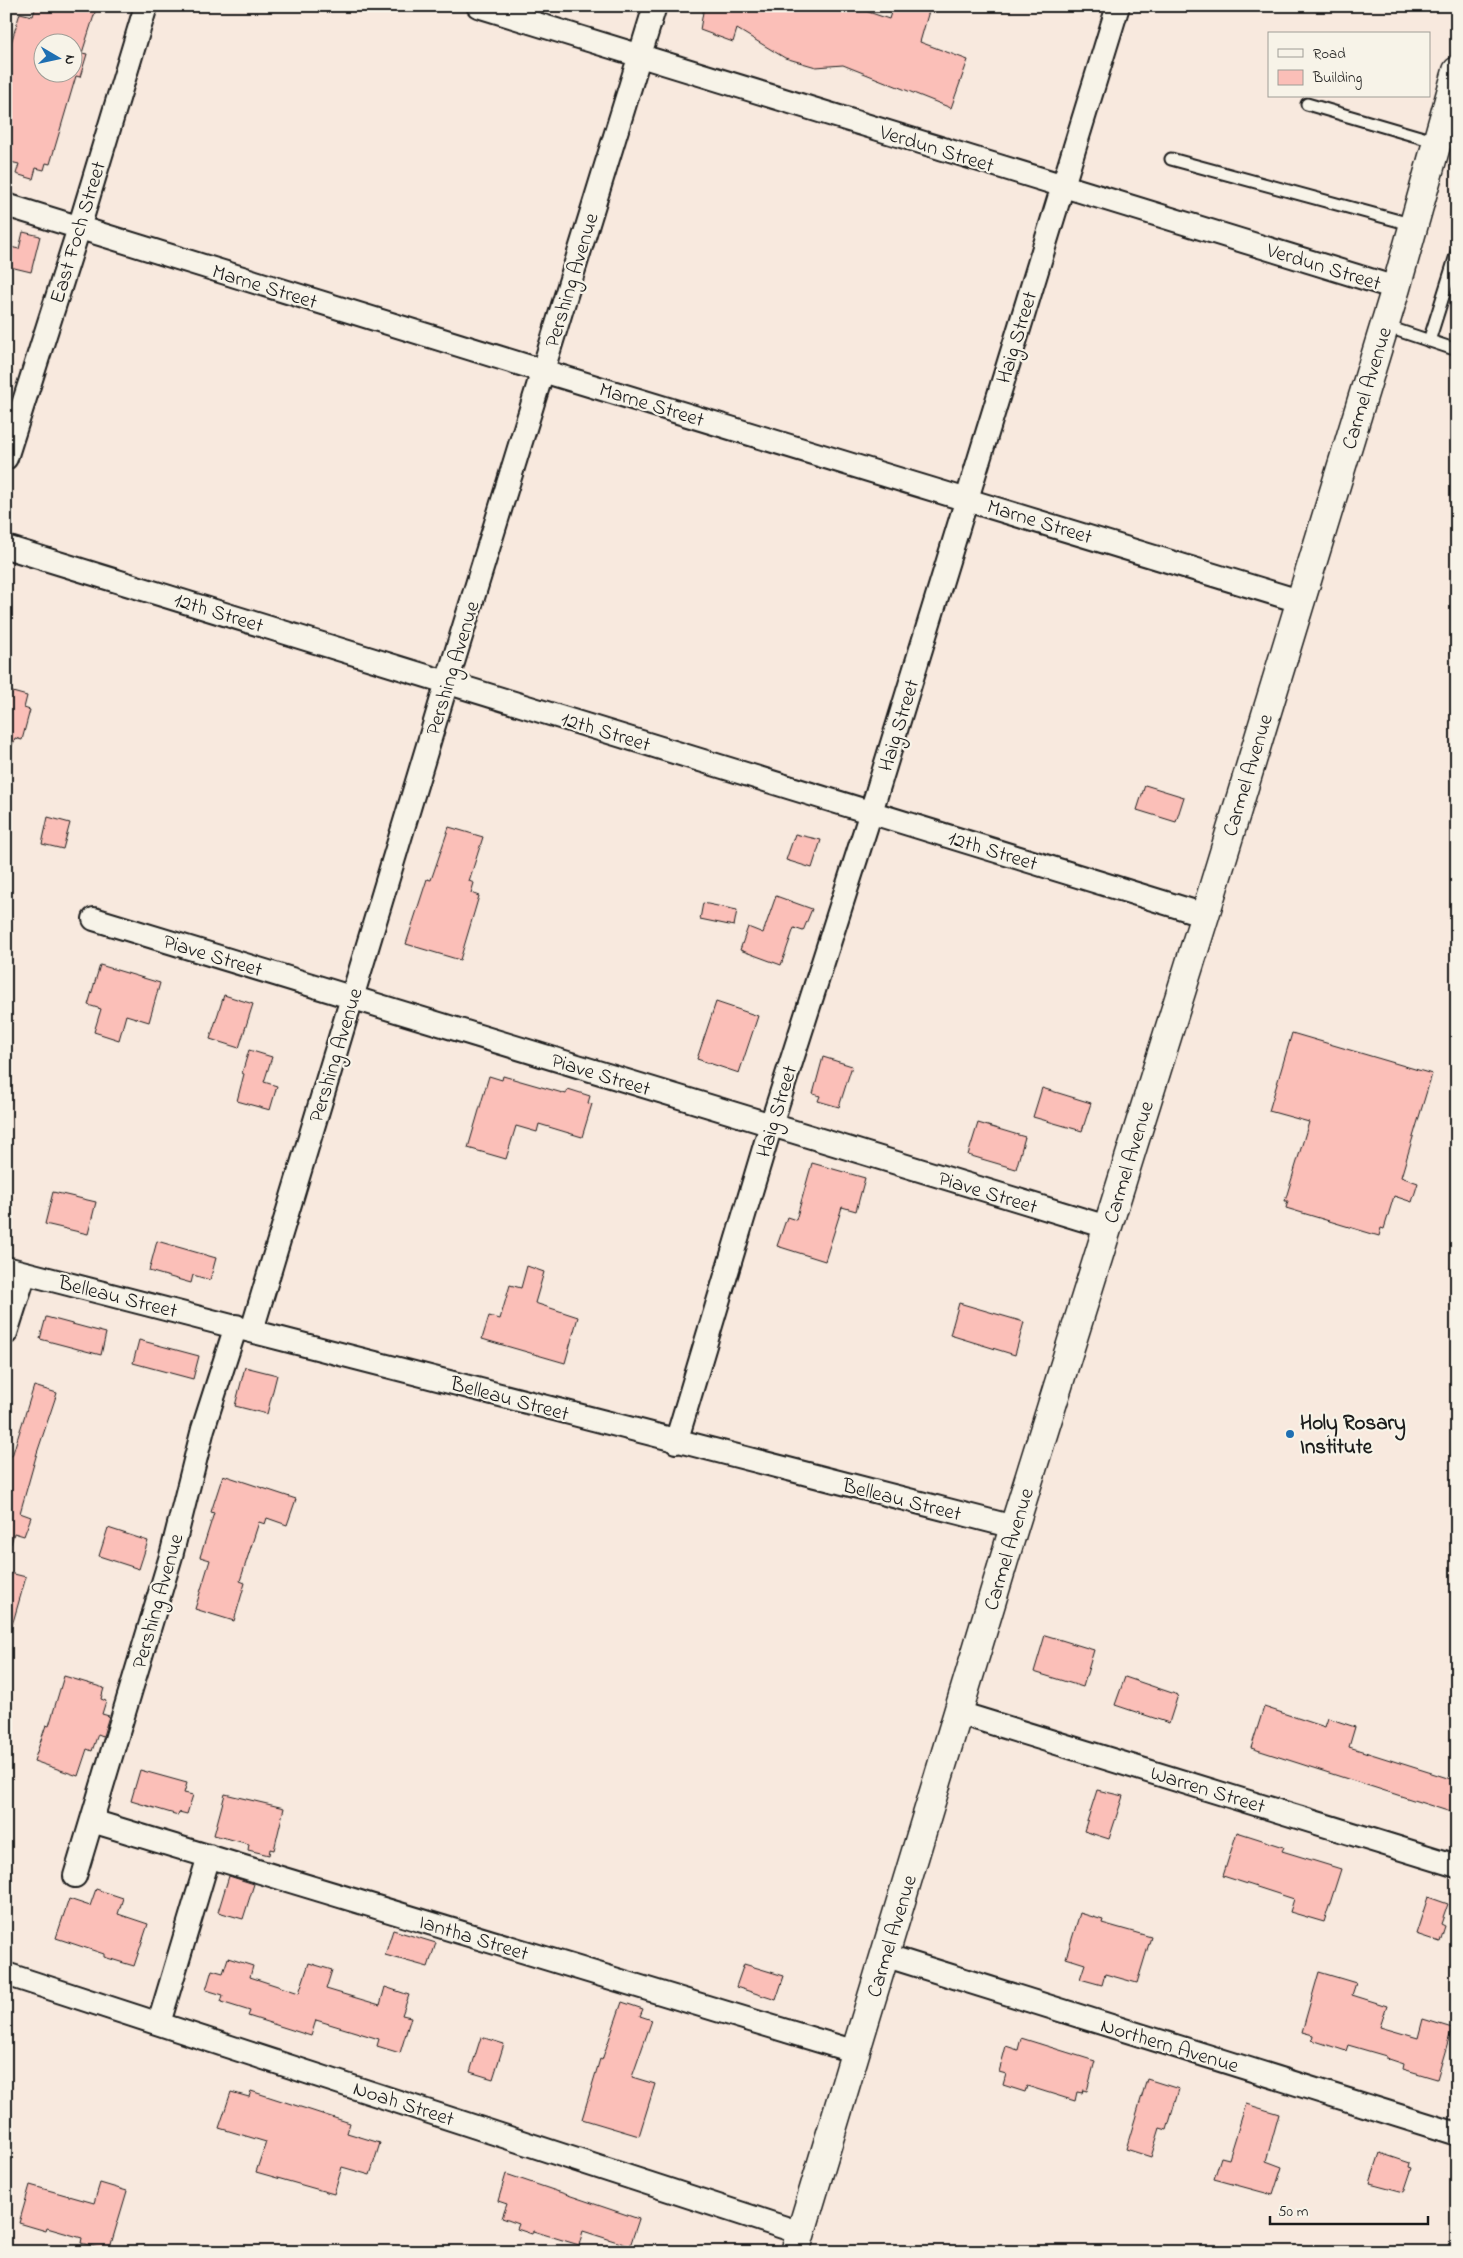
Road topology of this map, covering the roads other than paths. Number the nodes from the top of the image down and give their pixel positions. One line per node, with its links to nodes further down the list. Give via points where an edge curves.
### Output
1 (146, 6): 13 (street, East Foch Street)
2 (478, 6): 5 (street, Verdun Street)
3 (655, 6): 5 (street, Pershing Avenue)
4 (1118, 6): 10 (street, Haig Street)
5 (640, 55): 10 (street, Verdun Street); 19 (street, Pershing Avenue)
6 (1457, 71): 8 (main road, Carmel Avenue)
7 (1307, 104): 8 (lane)
8 (1437, 142): 12 (main road, Carmel Avenue)
9 (1171, 159): 12 (lane)
10 (1063, 187): 15 (street, Verdun Street); 21 (street, Haig Street)
11 (6, 205): 13 (street, Marne Street)
12 (1414, 225): 15 (main road, Carmel Avenue)
13 (79, 228): 19 (street, Marne Street); 20 (street, East Foch Street)
14 (1457, 252): 17 (lane)
15 (1396, 288): 16 (main road, Carmel Avenue)
16 (1385, 326): 17 (lane); 23 (main road, Carmel Avenue)
17 (1429, 341): 18 (lane)
18 (1457, 350)
19 (543, 372): 21 (street, Marne Street); 24 (street, Pershing Avenue)
20 (6, 458)
21 (968, 499): 23 (street, Marne Street); 25 (street, Haig Street)
22 (6, 546): 24 (street, 12th Street)
23 (1300, 601): 26 (main road, Carmel Avenue)
24 (447, 682): 25 (street, 12th Street); 28 (street, Pershing Avenue)
25 (871, 812): 26 (street, 12th Street); 29 (street, Haig Street)
26 (1205, 915): 30 (main road, Carmel Avenue)
27 (94, 919): 28 (street, Piave Street)
28 (352, 998): 29 (street, Piave Street); 32 (street, Pershing Avenue)
29 (771, 1125): 30 (street, Piave Street); 34 (street, Haig Street)
30 (1107, 1227): 35 (main road, Carmel Avenue)
31 (15, 1271): 32 (street, Belleau Street); 33 (street)
32 (244, 1328): 34 (street, Belleau Street); 37 (street, Pershing Avenue, via 203,1428 172,1556)
33 (6, 1332)
34 (676, 1442): 35 (street, Belleau Street)
35 (1014, 1527): 36 (main road, Carmel Avenue)
36 (959, 1713): 39 (street, Warren Street); 41 (main road, Carmel Avenue)
37 (92, 1821): 38 (street, Iantha Street); 40 (street, Pershing Avenue)
38 (209, 1856): 43 (street); 44 (street, Iantha Street)
39 (1457, 1866)
40 (75, 1876)
41 (884, 1955): 44 (main road, Carmel Avenue); 45 (street, Northern Avenue)
42 (6, 1974): 43 (street, Noah Street)
43 (159, 2023): 46 (street, Noah Street)
44 (856, 2052): 46 (main road, Carmel Avenue)
45 (1457, 2134)
46 (798, 2242)

